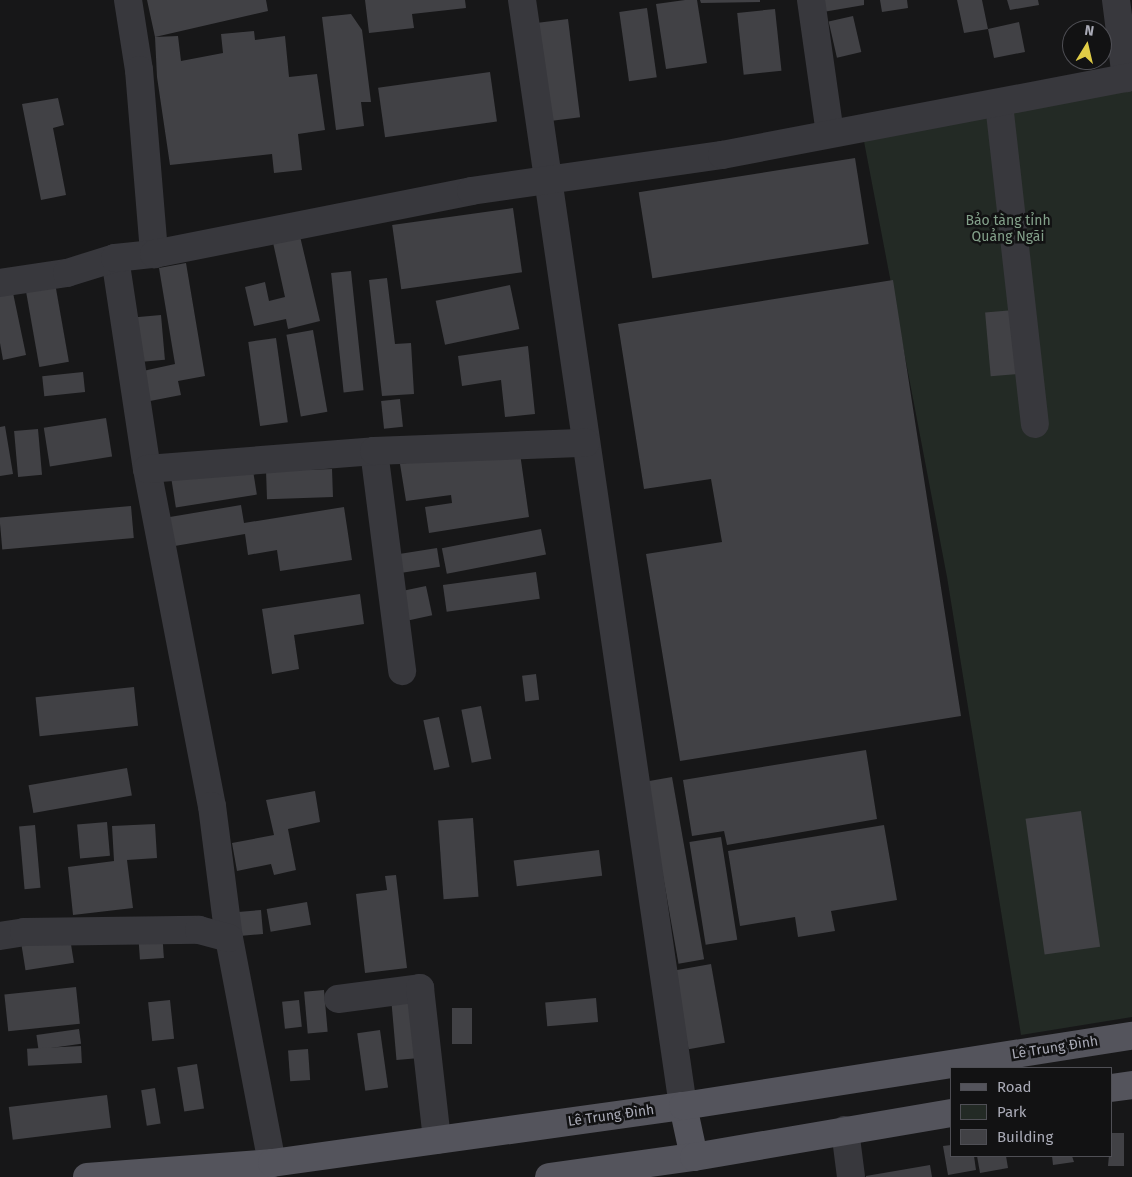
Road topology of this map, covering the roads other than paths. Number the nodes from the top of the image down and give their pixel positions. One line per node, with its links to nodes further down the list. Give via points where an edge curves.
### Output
1 (128, 0): 9 (street, via 139,70)
2 (522, 0): 8 (street)
3 (811, 0): 7 (street)
4 (1116, 0): 5 (street)
5 (1129, 78): 6 (street)
6 (999, 104): 7 (street); 12 (street)
7 (830, 133): 8 (street, via 722,155)
8 (550, 179): 9 (street, via 471,191); 13 (street)
9 (154, 254): 10 (street)
10 (115, 258): 11 (street, via 67,273); 15 (street)
11 (0, 283)
12 (1035, 424)
13 (586, 443): 14 (street); 23 (street)
14 (374, 450): 15 (street); 16 (street)
15 (147, 469): 18 (street, via 212,806)
16 (402, 671)
17 (0, 936): 18 (street, via 24,932 198,930)
18 (229, 938): 28 (street)
19 (338, 999): 26 (street, via 420,988)
20 (1132, 1036): 23 (main road, Lê Trung Đình)
21 (1132, 1085): 22 (main road)
22 (1112, 1088)
23 (683, 1106): 26 (main road, Lê Trung Đình); 27 (main road)
24 (950, 1113): 25 (main road)
25 (845, 1130): 27 (main road); 32 (street)
26 (437, 1140): 28 (main road, Lê Trung Đình)
27 (694, 1158): 31 (main road)
28 (272, 1163): 29 (main road, Lê Trung Đình)
29 (222, 1172): 30 (main road, Lê Trung Đình)
30 (87, 1177)
31 (549, 1177)
32 (851, 1177)

